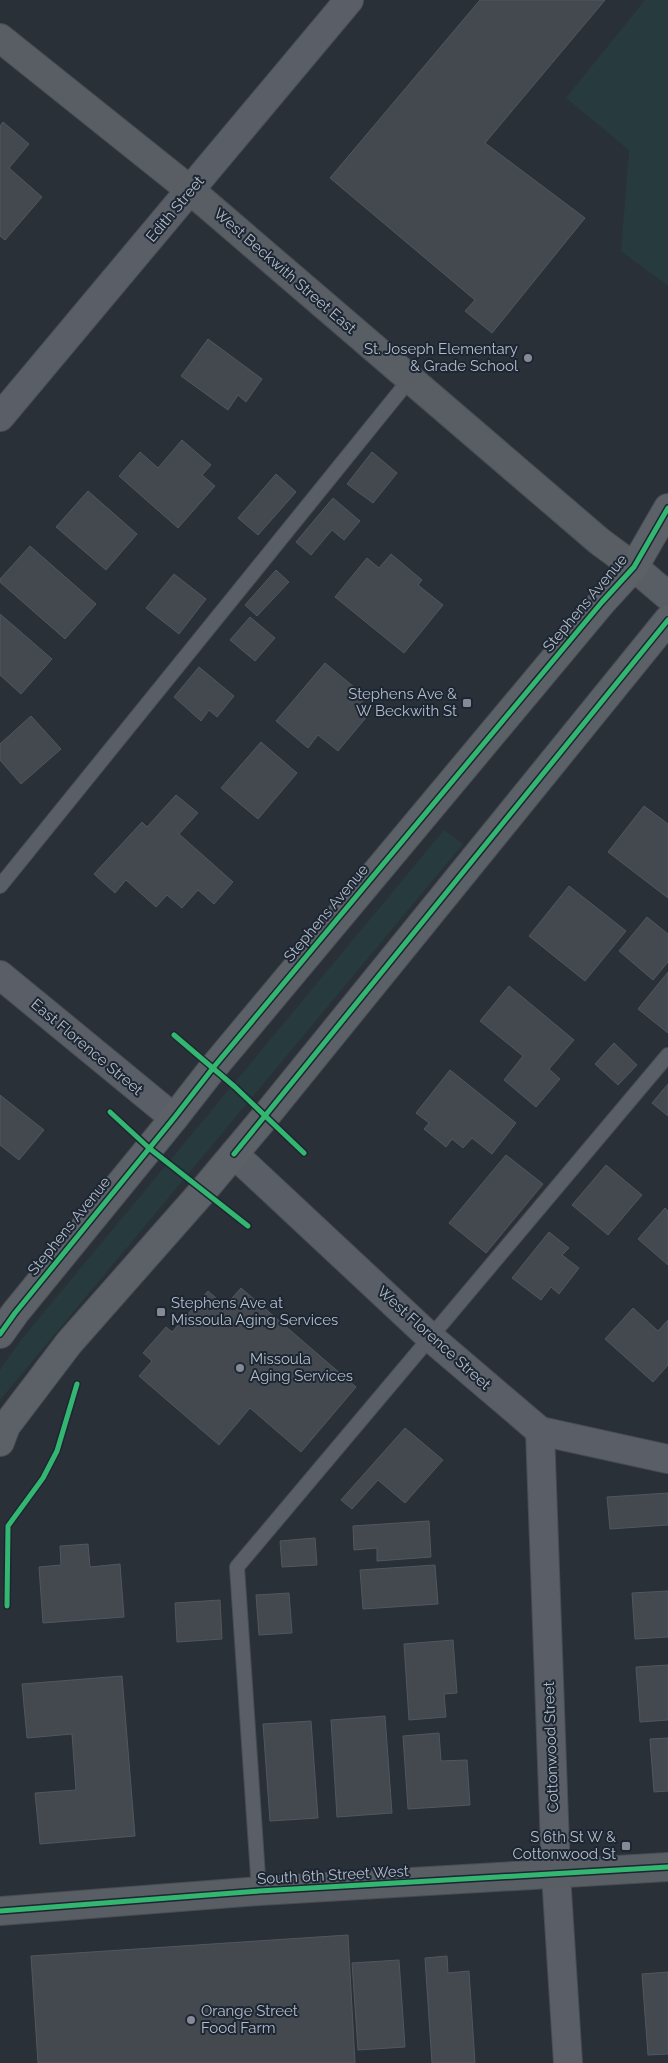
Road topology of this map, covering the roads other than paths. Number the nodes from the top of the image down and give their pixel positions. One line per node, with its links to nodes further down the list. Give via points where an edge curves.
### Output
1 (349, 0): 3 (street, Edith Street)
2 (0, 38): 3 (street, West Beckwith Street East)
3 (190, 190): 4 (street, West Beckwith Street East); 5 (street, Edith Street)
4 (410, 379): 7 (street, West Beckwith Street East, via 599,541); 10 (lane)
5 (0, 417)
6 (668, 508): 7 (main road, Stephens Avenue)
7 (634, 566): 8 (street, West Beckwith Street East); 13 (main road, Stephens Avenue)
8 (668, 596)
9 (668, 620): 14 (main road)
10 (0, 886)
11 (0, 975): 13 (street, East Florence Street)
12 (668, 1055): 16 (lane)
13 (174, 1118): 15 (main road, Stephens Avenue, via 14,1312)
14 (234, 1154): 16 (street, West Florence Street); 18 (main road, via 70,1344 6,1426)
15 (0, 1334)
16 (431, 1338): 17 (street, West Florence Street); 22 (lane, via 237,1566)
17 (540, 1431): 19 (street, West Florence Street); 21 (street, Cottonwood Street)
18 (0, 1442)
19 (668, 1459)
20 (668, 1867): 21 (street, South 6th Street West)
21 (556, 1875): 22 (street, South 6th Street West); 24 (street, Cottonwood Street)
22 (259, 1891): 23 (street, South 6th Street West)
23 (0, 1911)
24 (568, 2063)

